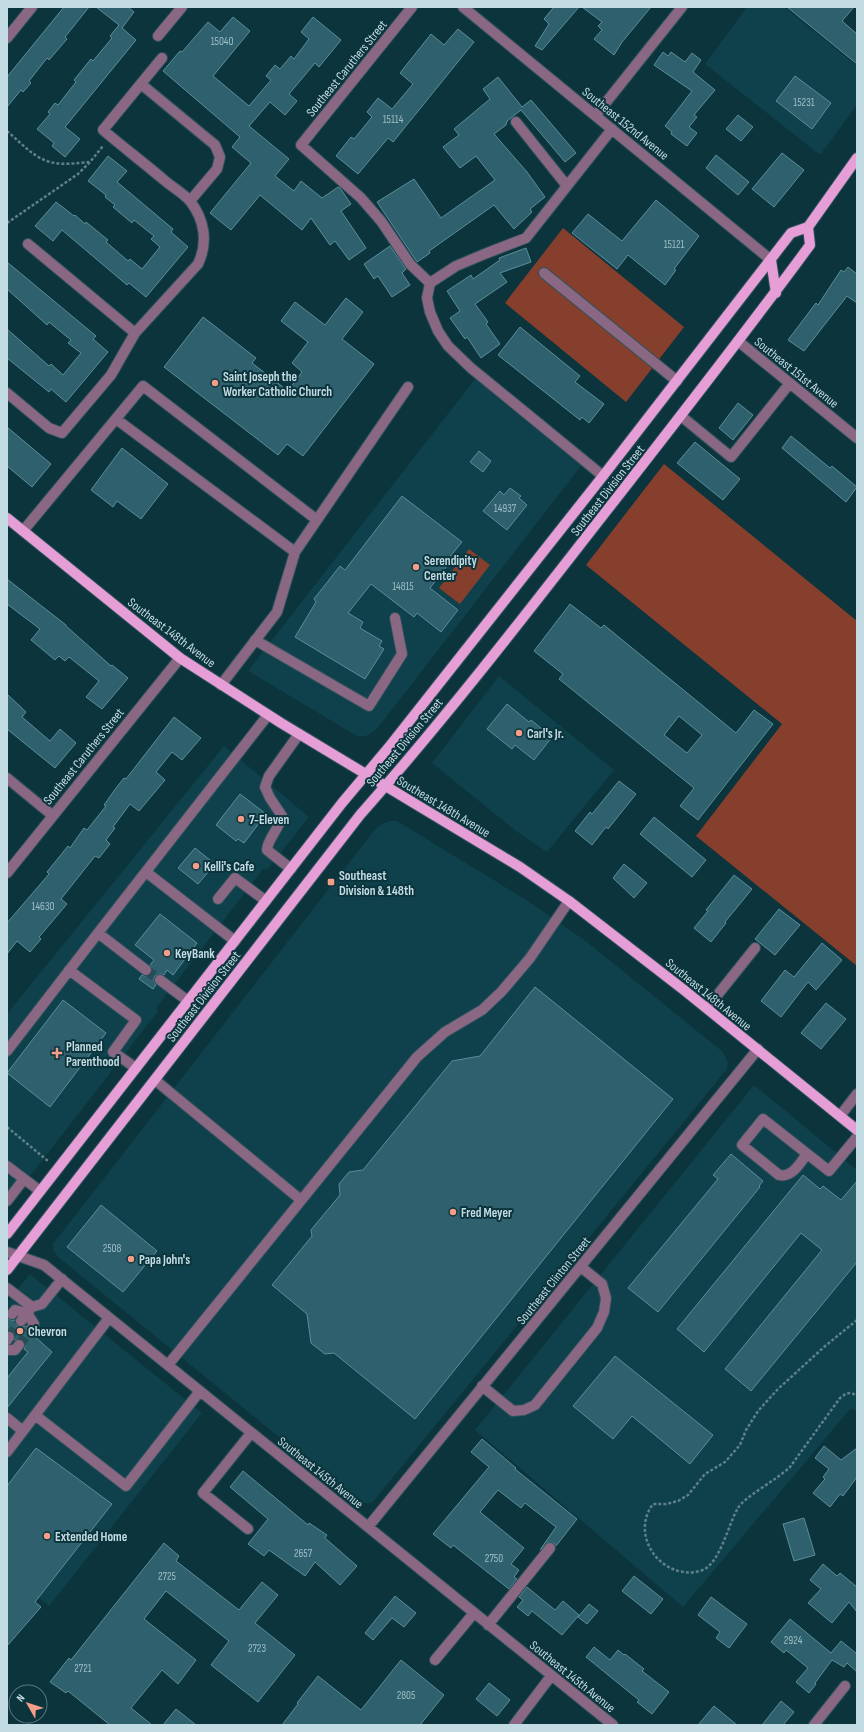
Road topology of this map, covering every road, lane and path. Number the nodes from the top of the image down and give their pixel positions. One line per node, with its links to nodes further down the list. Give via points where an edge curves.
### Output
1 (182, 7): 6 (street)
2 (412, 7): 24 (street, Southeast Caruthers Street, via 301,145 360,198 381,222 410,264)
3 (463, 7): 10 (street, Southeast 152nd Avenue)
4 (682, 7): 10 (street)
5 (27, 9): 7 (street)
6 (158, 36)
7 (7, 38)
8 (162, 58): 9 (street)
9 (141, 84): 14 (street, via 103,130); 18 (street, via 214,145 220,157 217,169)
10 (596, 115): 12 (street, Southeast 152nd Avenue)
11 (516, 122): 17 (street)
12 (612, 129): 17 (street); 22 (street, Southeast 152nd Avenue)
13 (7, 131): 16 (path, via 48,162)
14 (110, 136): 16 (path); 18 (street)
15 (857, 158): 20 (main road)
16 (90, 162): 19 (path, via 78,174)
17 (567, 186): 24 (street, via 526,238 487,252)
18 (190, 201): 26 (street, via 204,230 202,256 198,264)
19 (7, 223)
20 (808, 227): 22 (main road, Southeast Division Street, via 791,233); 25 (main road, Southeast Division Street, via 810,245)
21 (28, 244): 26 (street)
22 (771, 260): 25 (main road); 28 (main road, Southeast Division Street)
23 (544, 272): 28 (street)
24 (430, 283): 35 (street, via 427,298 430,312 448,346 471,368)
25 (776, 293): 27 (main road, Southeast Division Street)
26 (135, 333): 31 (street, via 111,375 62,433 48,428)
27 (738, 341): 29 (street, Southeast 151st Avenue); 32 (main road, Southeast Division Street)
28 (677, 381): 35 (main road, Southeast Division Street)
29 (790, 383): 32 (street, via 731,457); 34 (street, Southeast 151st Avenue)
30 (408, 387): 37 (street)
31 (7, 393)
32 (681, 416): 48 (main road, Southeast Division Street, via 537,600)
33 (116, 419): 37 (street, via 143,386); 38 (street); 39 (street)
34 (857, 438)
35 (603, 476): 46 (main road, Southeast Division Street)
36 (7, 518): 38 (main road, Southeast 148th Avenue)
37 (317, 520): 39 (street)
38 (22, 531): 42 (main road, Southeast 148th Avenue)
39 (295, 552): 41 (street, via 277,612)
40 (395, 618): 41 (street, via 402,654 369,706)
41 (255, 640): 43 (street)
42 (180, 658): 43 (main road, Southeast 148th Avenue); 49 (street, Southeast Caruthers Street)
43 (221, 685): 44 (main road, Southeast 148th Avenue)
44 (268, 715): 45 (main road, Southeast 148th Avenue); 52 (street)
45 (300, 734): 46 (main road, Southeast 148th Avenue); 50 (street, via 269,776 265,787 282,816 267,845 267,850)
46 (367, 774): 48 (main road, Southeast 148th Avenue); 50 (main road, Southeast Division Street)
47 (7, 778): 49 (street)
48 (385, 786): 55 (main road, Southeast 148th Avenue, via 520,867); 67 (main road, Southeast Division Street)
49 (52, 815): 51 (street, Southeast Caruthers Street)
50 (290, 869): 54 (main road, Southeast Division Street)
51 (7, 872)
52 (146, 872): 56 (street); 57 (street)
53 (218, 899): 54 (street, via 235,878)
54 (266, 901): 57 (main road, Southeast Division Street)
55 (569, 901): 63 (main road, Southeast 148th Avenue); 78 (street, via 530,958 502,991 482,1010 445,1032 417,1057)
56 (98, 933): 59 (street); 60 (street)
57 (235, 941): 62 (main road, Southeast Division Street)
58 (755, 948): 63 (street)
59 (70, 970): 65 (street); 66 (street, via 136,1020 113,1052)
60 (146, 970)
61 (160, 980): 62 (street)
62 (188, 1001): 66 (main road, Southeast Division Street)
63 (707, 1008): 64 (main road, Southeast 148th Avenue)
64 (758, 1049): 69 (main road, Southeast 148th Avenue); 83 (street, Southeast Clinton Street)
65 (7, 1051)
66 (136, 1068): 75 (main road, Southeast Division Street)
67 (155, 1080): 78 (street); 82 (main road, Southeast Division Street)
68 (857, 1094): 69 (street)
69 (840, 1116): 71 (main road, Southeast 148th Avenue)
70 (7, 1127): 75 (path)
71 (857, 1130)
72 (857, 1137): 73 (street, via 829,1171)
73 (807, 1154): 73 (street, via 763,1119 742,1145 779,1175 785,1176 791,1173)
74 (7, 1166): 76 (street)
75 (58, 1169): 77 (main road, Southeast Division Street)
76 (24, 1179): 77 (street); 79 (street)
77 (40, 1191): 80 (main road, Southeast Division Street)
78 (301, 1200): 94 (street)
79 (7, 1201)
80 (7, 1234)
81 (7, 1252): 82 (street, Southeast 145th Avenue)
82 (18, 1255): 84 (main road, Southeast Division Street); 85 (street, Southeast 145th Avenue, via 44,1265)
83 (581, 1267): 95 (street, Southeast Clinton Street); 95 (street, via 602,1284 606,1298 604,1312 597,1328 535,1404 524,1410 513,1411)
84 (7, 1270)
85 (62, 1279): 88 (street, via 42,1304); 89 (street, Southeast 145th Avenue)
86 (7, 1288): 88 (street)
87 (12, 1314): 88 (street, via 15,1310)
88 (27, 1314): 91 (street, via 34,1324)
89 (109, 1318): 94 (street, Southeast 145th Avenue); 98 (street)
90 (857, 1320): 97 (path, via 778,1389 758,1411 740,1445 725,1462 705,1474 688,1495 678,1501 653,1504 648,1510 644,1531 652,1552 674,1570 701,1571 710,1566 738,1507 790,1467 840,1398 849,1392)
91 (31, 1329)
92 (19, 1345): 93 (street, via 15,1350)
93 (7, 1350)
94 (168, 1365): 96 (street, Southeast 145th Avenue)
95 (482, 1386): 103 (street, Southeast Clinton Street)
96 (200, 1391): 98 (street, via 126,1486); 101 (street, Southeast 145th Avenue)
97 (857, 1396)
98 (35, 1415): 100 (street)
99 (7, 1418): 100 (street)
100 (23, 1431): 102 (street)
101 (251, 1432): 103 (street, Southeast 145th Avenue); 104 (street, via 203,1493)
102 (7, 1452)
103 (368, 1527): 106 (street, Southeast 145th Avenue)
104 (248, 1529)
105 (550, 1548): 107 (street)
106 (474, 1613): 107 (street, Southeast 145th Avenue); 108 (street)
107 (488, 1624): 109 (street, Southeast 145th Avenue)
108 (435, 1660)
109 (551, 1676): 111 (street); 112 (street, Southeast 145th Avenue)
110 (845, 1686): 113 (street)
111 (514, 1725)
112 (613, 1725)
113 (814, 1725)

